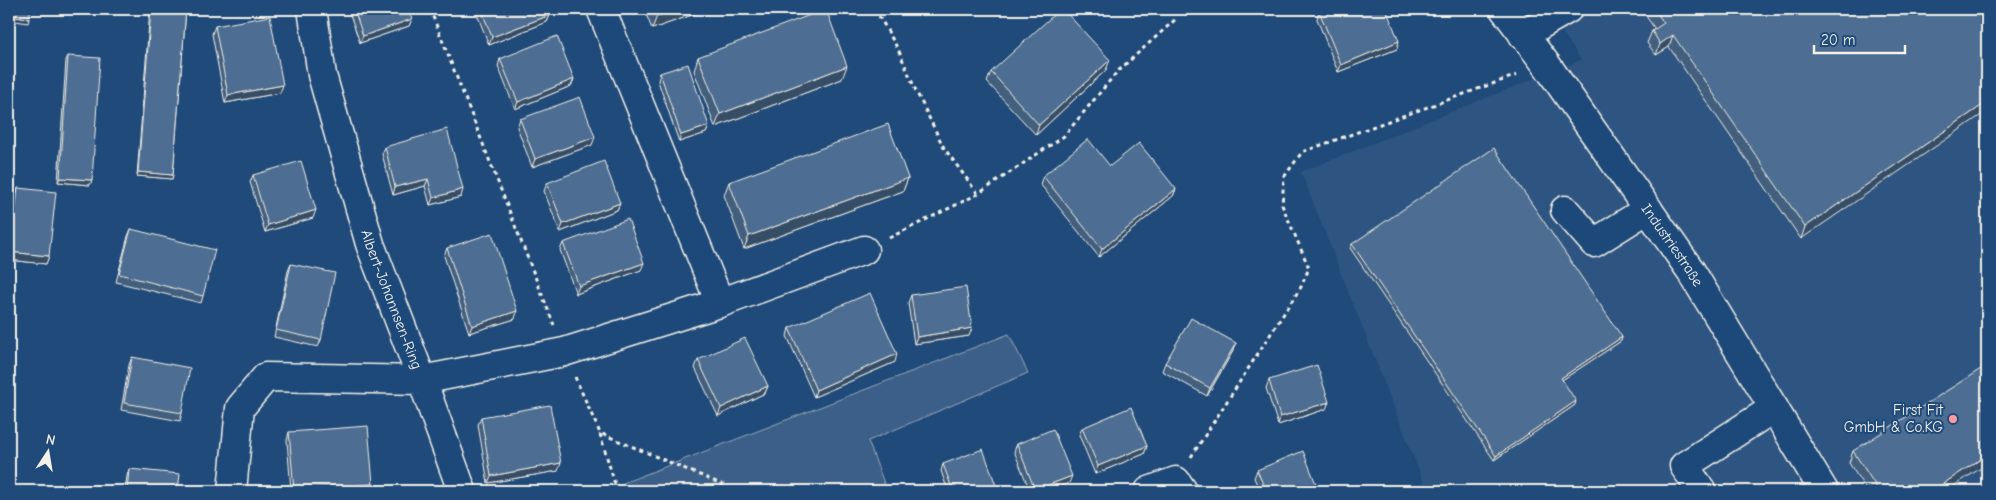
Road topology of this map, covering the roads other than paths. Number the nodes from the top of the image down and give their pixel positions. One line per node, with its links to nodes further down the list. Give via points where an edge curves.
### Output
1 (312, 9): 10 (street, Albert-Johannsen-Ring, via 322,75 370,244)
2 (601, 9): 9 (street)
3 (1504, 9): 5 (street, Industriestraße)
4 (1568, 9): 5 (street)
5 (1524, 35): 6 (street, Industriestraße)
6 (1648, 209): 7 (street, via 1594,244); 11 (street, Industriestraße, via 1691,271)
7 (1565, 210)
8 (864, 250): 9 (street, Albert-Johannsen-Ring)
9 (720, 303): 10 (street, Albert-Johannsen-Ring, via 564,352)
10 (422, 380): 13 (street, via 266,377 240,408); 14 (street)
11 (1774, 408): 16 (street, via 1684,466); 17 (street, Industriestraße)
12 (1180, 486): 15 (street)
13 (232, 491)
14 (462, 491)
15 (1149, 491)
16 (1702, 491)
17 (1824, 491)

